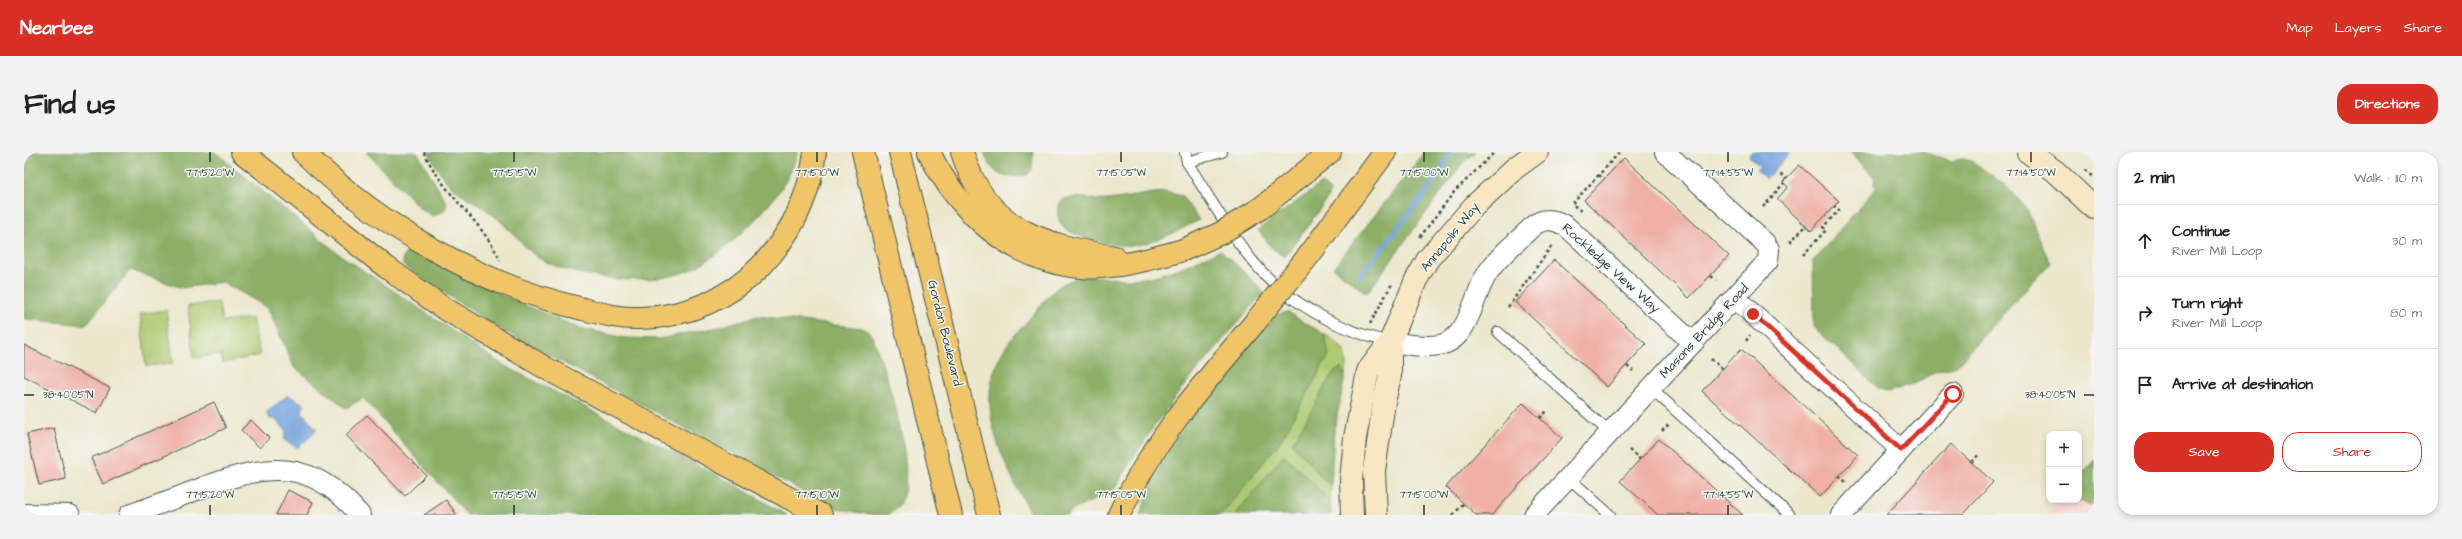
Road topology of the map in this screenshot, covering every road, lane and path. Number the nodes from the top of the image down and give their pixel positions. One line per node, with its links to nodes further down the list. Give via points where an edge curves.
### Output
1 (242, 152): 65 (main road, via 386,267 442,307 542,366)
2 (303, 152): 37 (main road, via 347,190 396,226)
3 (424, 152): 37 (path, via 446,191 488,238)
4 (815, 152): 37 (main road, via 808,187 789,231 755,272 712,301 673,315 626,318 566,305)
5 (863, 152): 66 (main road)
6 (900, 152): 67 (main road, Gordon Boulevard)
7 (929, 152): 32 (main road, via 939,172 969,212 989,230 1012,245 1045,259 1083,267)
8 (962, 152): 32 (main road, via 966,166 986,201 1017,228 1056,245)
9 (1222, 152): 17 (lane)
10 (1308, 152): 23 (main road)
11 (1330, 152): 23 (main road)
12 (1385, 152): 68 (main road, bridge, via 1310,254 1174,420 1148,458)
13 (1537, 152): 41 (street, Annapolis Way, via 1474,206 1428,259 1416,280)
14 (1620, 152): 19 (path)
15 (1665, 152): 38 (street, Masons Bridge Road, via 1769,249 1766,264)
16 (2028, 152): 26 (street, via 2055,171)
17 (1186, 157): 41 (lane, via 1251,259 1276,285 1351,331)
18 (1781, 174): 21 (path)
19 (1599, 175): 20 (path); 27 (path, via 1572,204)
20 (1604, 179)
21 (1786, 179)
22 (1784, 183): 25 (path)
23 (1287, 189): 32 (main road, bridge, via 1220,233 1183,250)
24 (1834, 206): 31 (path, via 1839,210 1823,227 1826,230)
25 (1763, 207)
26 (2094, 208)
27 (1581, 211)
28 (1806, 226): 29 (path)
29 (1790, 242)
30 (1553, 244): 34 (path)
31 (1803, 255)
32 (1140, 262)
33 (1711, 276): 35 (path)
34 (1529, 277): 36 (path); 39 (path)
35 (1716, 280)
36 (1534, 281)
37 (511, 286)
38 (1735, 298): 42 (street, Masons Bridge Road); 53 (street)
39 (1508, 307)
40 (1498, 332): 51 (lane)
41 (1390, 342): 42 (street, Rockledge View Way, via 1433,346 1444,344 1454,338 1461,331 1483,281 1493,266 1533,226 1541,221 1550,220 1558,221 1567,227); 69 (street, Annapolis Way, via 1368,371 1355,438 1351,480); 70 (street, Annapolis Way, via 1390,376 1374,471)
42 (1693, 343): 47 (street, Masons Bridge Road)
43 (1711, 359): 45 (path)
44 (1627, 366): 46 (path)
45 (1723, 369)
46 (1633, 371)
47 (1651, 388): 51 (street, Masons Bridge Road); 74 (lane)
48 (1953, 394): 53 (street)
49 (1548, 410): 50 (path)
50 (1540, 418)
51 (1610, 433): 58 (street, Masons Bridge Road)
52 (1629, 450): 55 (path)
53 (1901, 450): 75 (street)
54 (1980, 453): 56 (path)
55 (1640, 459)
56 (1972, 462)
57 (1839, 476): 59 (path)
58 (1569, 478): 72 (street, Masons Bridge Road); 73 (lane)
59 (1846, 482)
60 (1464, 503): 71 (path)
61 (24, 514): 62 (street)
62 (70, 515)
63 (129, 515): 64 (street, via 252,471 273,469 294,471 324,482 347,499)
64 (360, 515)
65 (821, 515)
66 (951, 515)
67 (989, 515)
68 (1119, 515)
69 (1352, 515)
70 (1376, 515)
71 (1453, 515)
72 (1534, 515)
73 (1610, 515)
74 (1790, 515)
75 (1841, 515)

